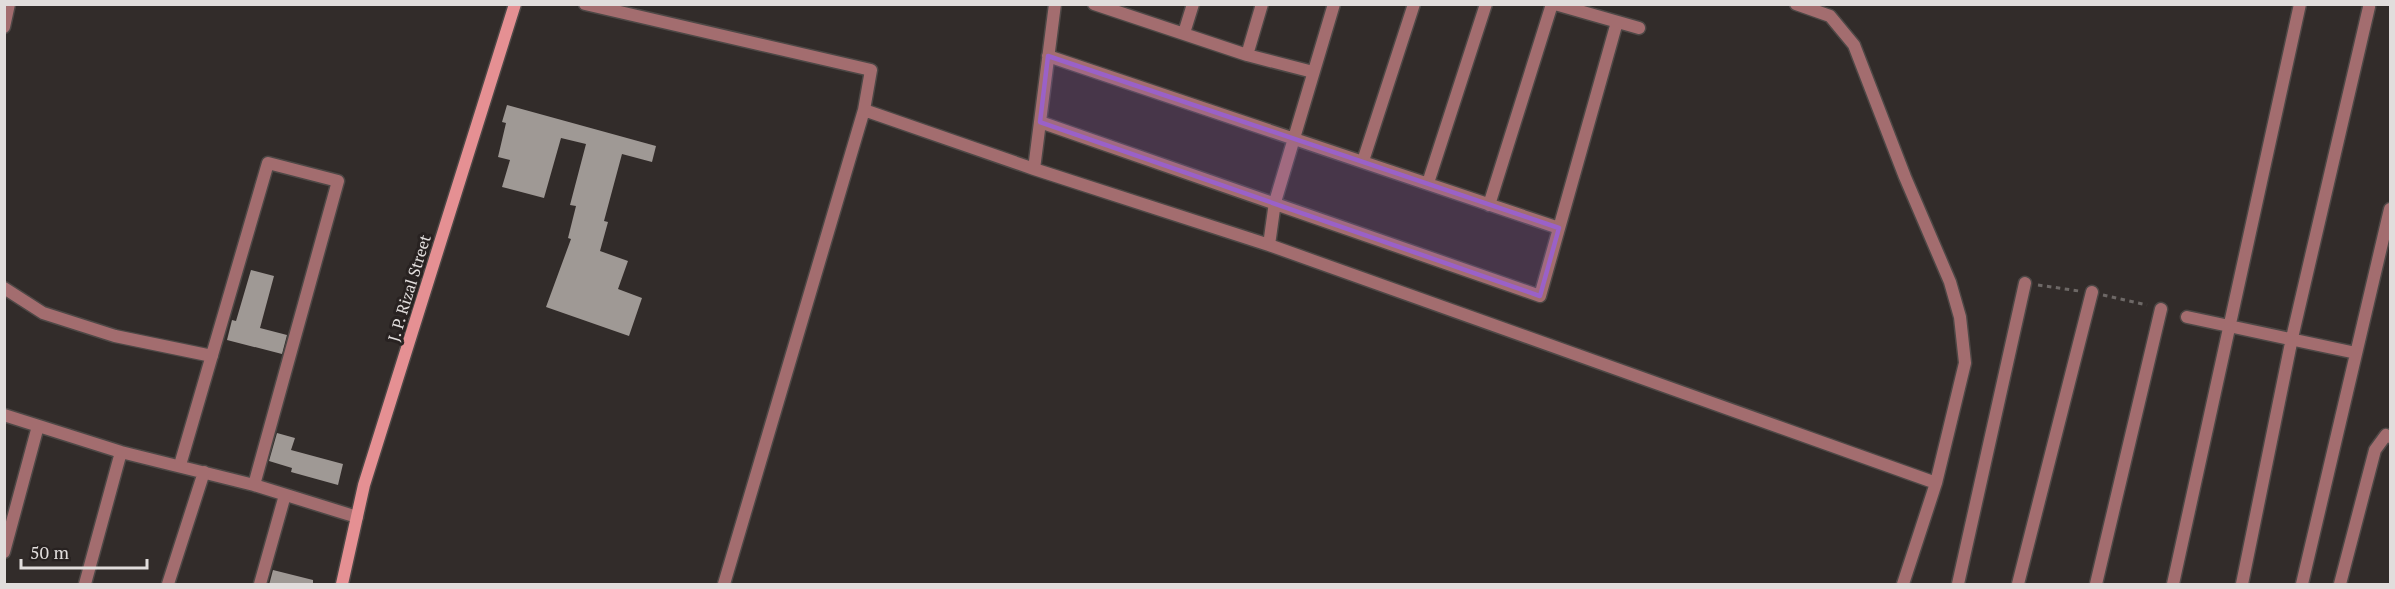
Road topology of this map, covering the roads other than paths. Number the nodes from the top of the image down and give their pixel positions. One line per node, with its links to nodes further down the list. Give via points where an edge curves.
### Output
1 (9, 4): 16 (street)
2 (515, 4): 51 (main road, J. P. Rizal Street)
3 (585, 4): 22 (street, via 871,70)
4 (1055, 4): 20 (street)
5 (1094, 4): 18 (street)
6 (1193, 4): 18 (street)
7 (1262, 4): 19 (street)
8 (1334, 4): 21 (street)
9 (1414, 4): 25 (street)
10 (1486, 4): 27 (street)
11 (1554, 4): 15 (street); 29 (street)
12 (1796, 4): 48 (street, via 1830,16 1854,45 1950,282 1960,317 1965,363)
13 (2300, 4): 38 (street)
14 (2369, 7): 39 (street)
15 (1617, 22): 17 (street); 31 (street)
16 (4, 27)
17 (1639, 28)
18 (1184, 33): 19 (street)
19 (1247, 55): 21 (street)
20 (1048, 56): 23 (street); 24 (street)
21 (1313, 72): 24 (street)
22 (864, 110): 26 (street); 57 (street)
23 (1040, 122): 26 (street); 28 (street)
24 (1295, 138): 25 (street); 28 (street)
25 (1363, 162): 27 (street)
26 (1034, 169): 32 (street)
27 (1428, 183): 29 (street)
28 (1275, 202): 31 (street, via 1540,296); 32 (street)
29 (1489, 205): 31 (street)
30 (2391, 208): 40 (street)
31 (1559, 228)
32 (1269, 245): 48 (street)
33 (2025, 283): 59 (street)
34 (4, 288): 41 (street, via 43,313 115,336)
35 (2092, 292): 60 (street)
36 (2161, 309): 61 (street)
37 (2187, 316): 38 (street)
38 (2228, 324): 39 (street); 62 (street)
39 (2292, 338): 40 (street); 63 (street)
40 (2356, 353): 64 (street)
41 (212, 356): 46 (street); 49 (street, via 268,164 338,181)
42 (4, 415): 43 (street)
43 (38, 426): 45 (street); 52 (street)
44 (2391, 437): 65 (street, via 2386,435 2375,450)
45 (122, 452): 46 (street); 53 (street)
46 (180, 465): 47 (street)
47 (204, 472): 49 (street); 54 (street)
48 (1936, 483): 58 (street)
49 (254, 485): 50 (street)
50 (285, 495): 51 (street); 55 (street)
51 (357, 517): 56 (main road, J. P. Rizal Street)
52 (4, 552)
53 (85, 585)
54 (168, 585)
55 (260, 585)
56 (342, 585)
57 (724, 585)
58 (1903, 585)
59 (1958, 585)
60 (2018, 585)
61 (2096, 585)
62 (2173, 585)
63 (2242, 585)
64 (2302, 585)
65 (2340, 585)

